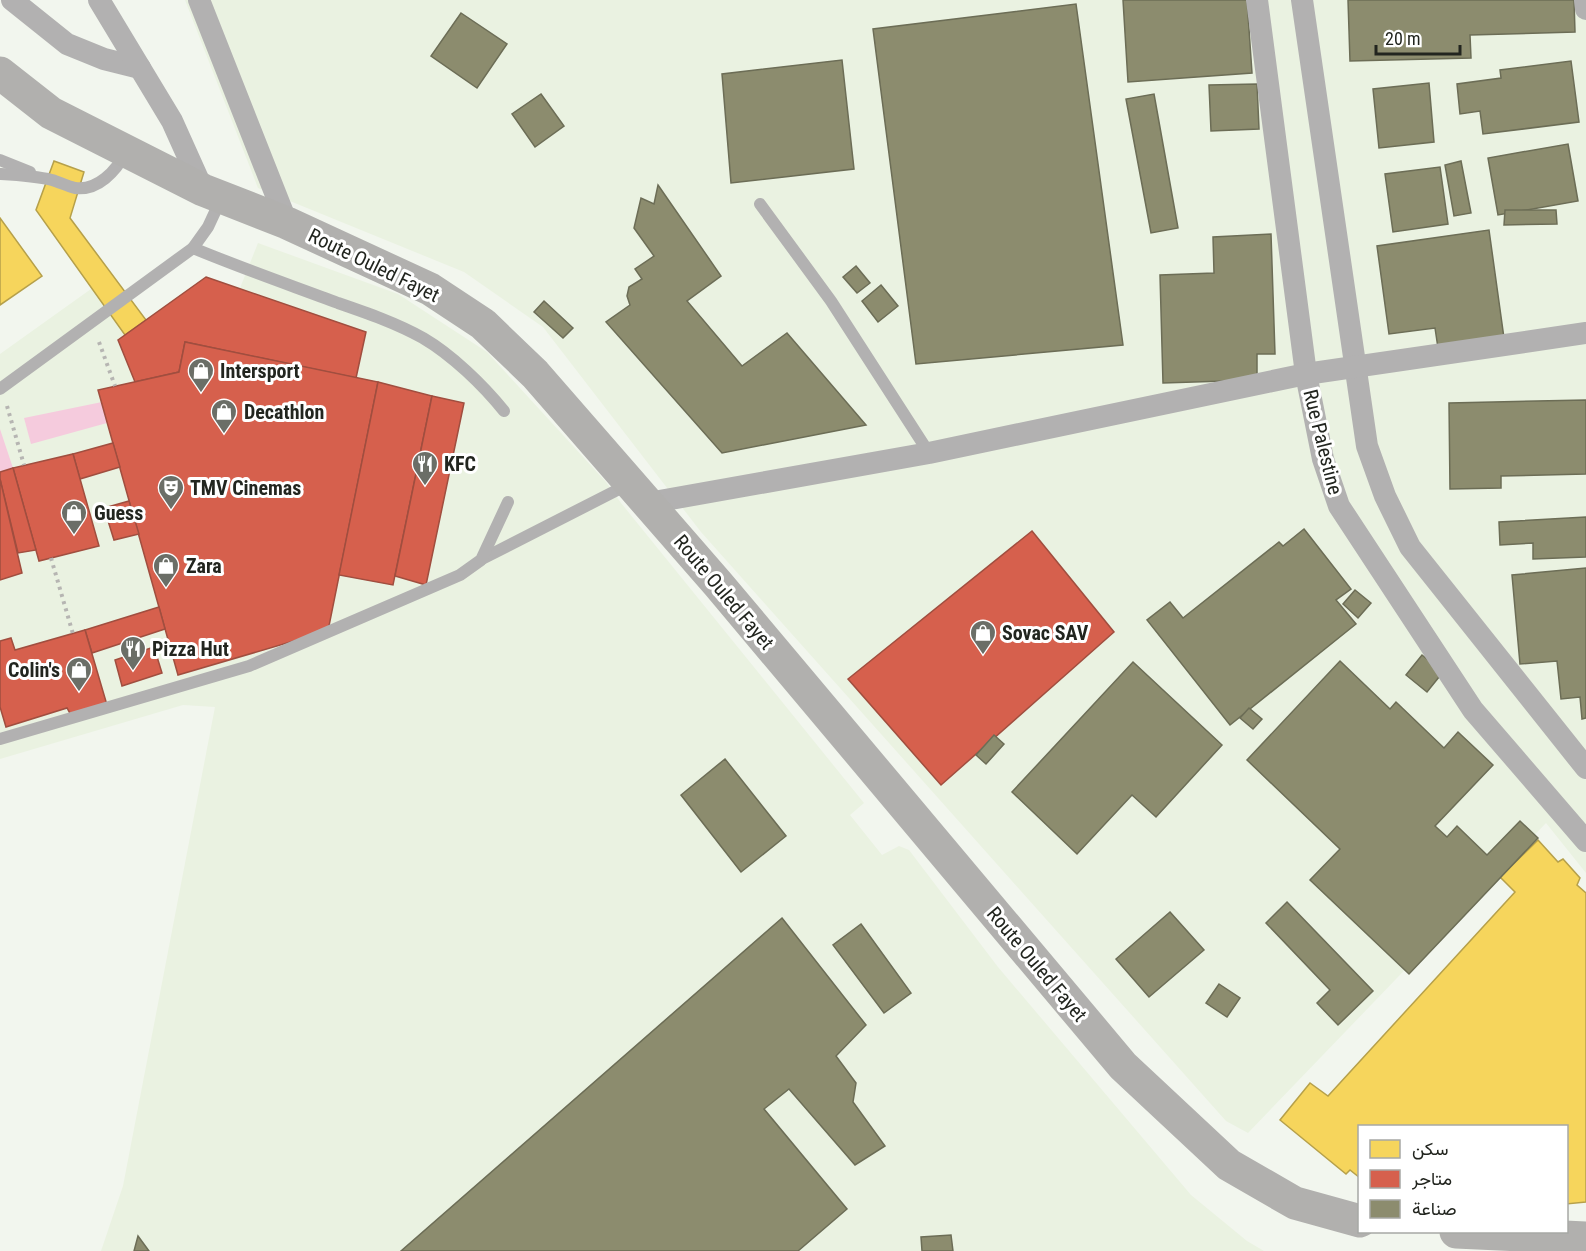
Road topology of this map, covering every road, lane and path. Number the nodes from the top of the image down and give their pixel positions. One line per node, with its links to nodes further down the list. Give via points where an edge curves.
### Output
1 (12, 0): 8 (street, via 67,44)
2 (99, 0): 8 (street)
3 (199, 0): 16 (street)
4 (1257, 0): 21 (street, Rue Palestine)
5 (1302, 0): 20 (street)
6 (1585, 0): 7 (street)
7 (1586, 9)
8 (140, 68): 14 (street)
9 (11, 86): 10 (main road, Route Ouled Fayet, via 51,113)
10 (126, 151): 13 (lane, via 102,182 88,188); 14 (main road, Route Ouled Fayet)
11 (0, 160): 13 (lane)
12 (0, 174): 13 (lane)
13 (50, 180)
14 (212, 194): 16 (main road, Route Ouled Fayet); 17 (lane, via 208,226)
15 (760, 204): 25 (lane, via 831,301)
16 (287, 223): 27 (main road, Route Ouled Fayet, via 430,289 483,324 535,374)
17 (193, 248): 18 (lane); 24 (lane, via 424,338 489,392)
18 (92, 323): 22 (path); 23 (lane)
19 (1586, 333): 20 (street)
20 (1355, 367): 21 (street); 33 (street, via 1367,446 1385,496 1410,547)
21 (1306, 374): 25 (street); 34 (street, Rue Palestine, via 1323,459 1339,506 1473,710)
22 (116, 386)
23 (1, 388): 26 (path)
24 (504, 411)
25 (929, 453): 27 (street)
26 (24, 465)
27 (639, 493): 30 (lane); 35 (main road, Route Ouled Fayet, via 1123,1066 1228,1165 1295,1203)
28 (508, 502): 30 (lane)
29 (51, 558): 31 (path)
30 (481, 560): 32 (lane, via 460,575 249,666)
31 (72, 634)
32 (0, 739)
33 (1586, 768)
34 (1582, 826)
35 (1358, 1221)
36 (1478, 1233): 37 (main road)
37 (1586, 1238)

